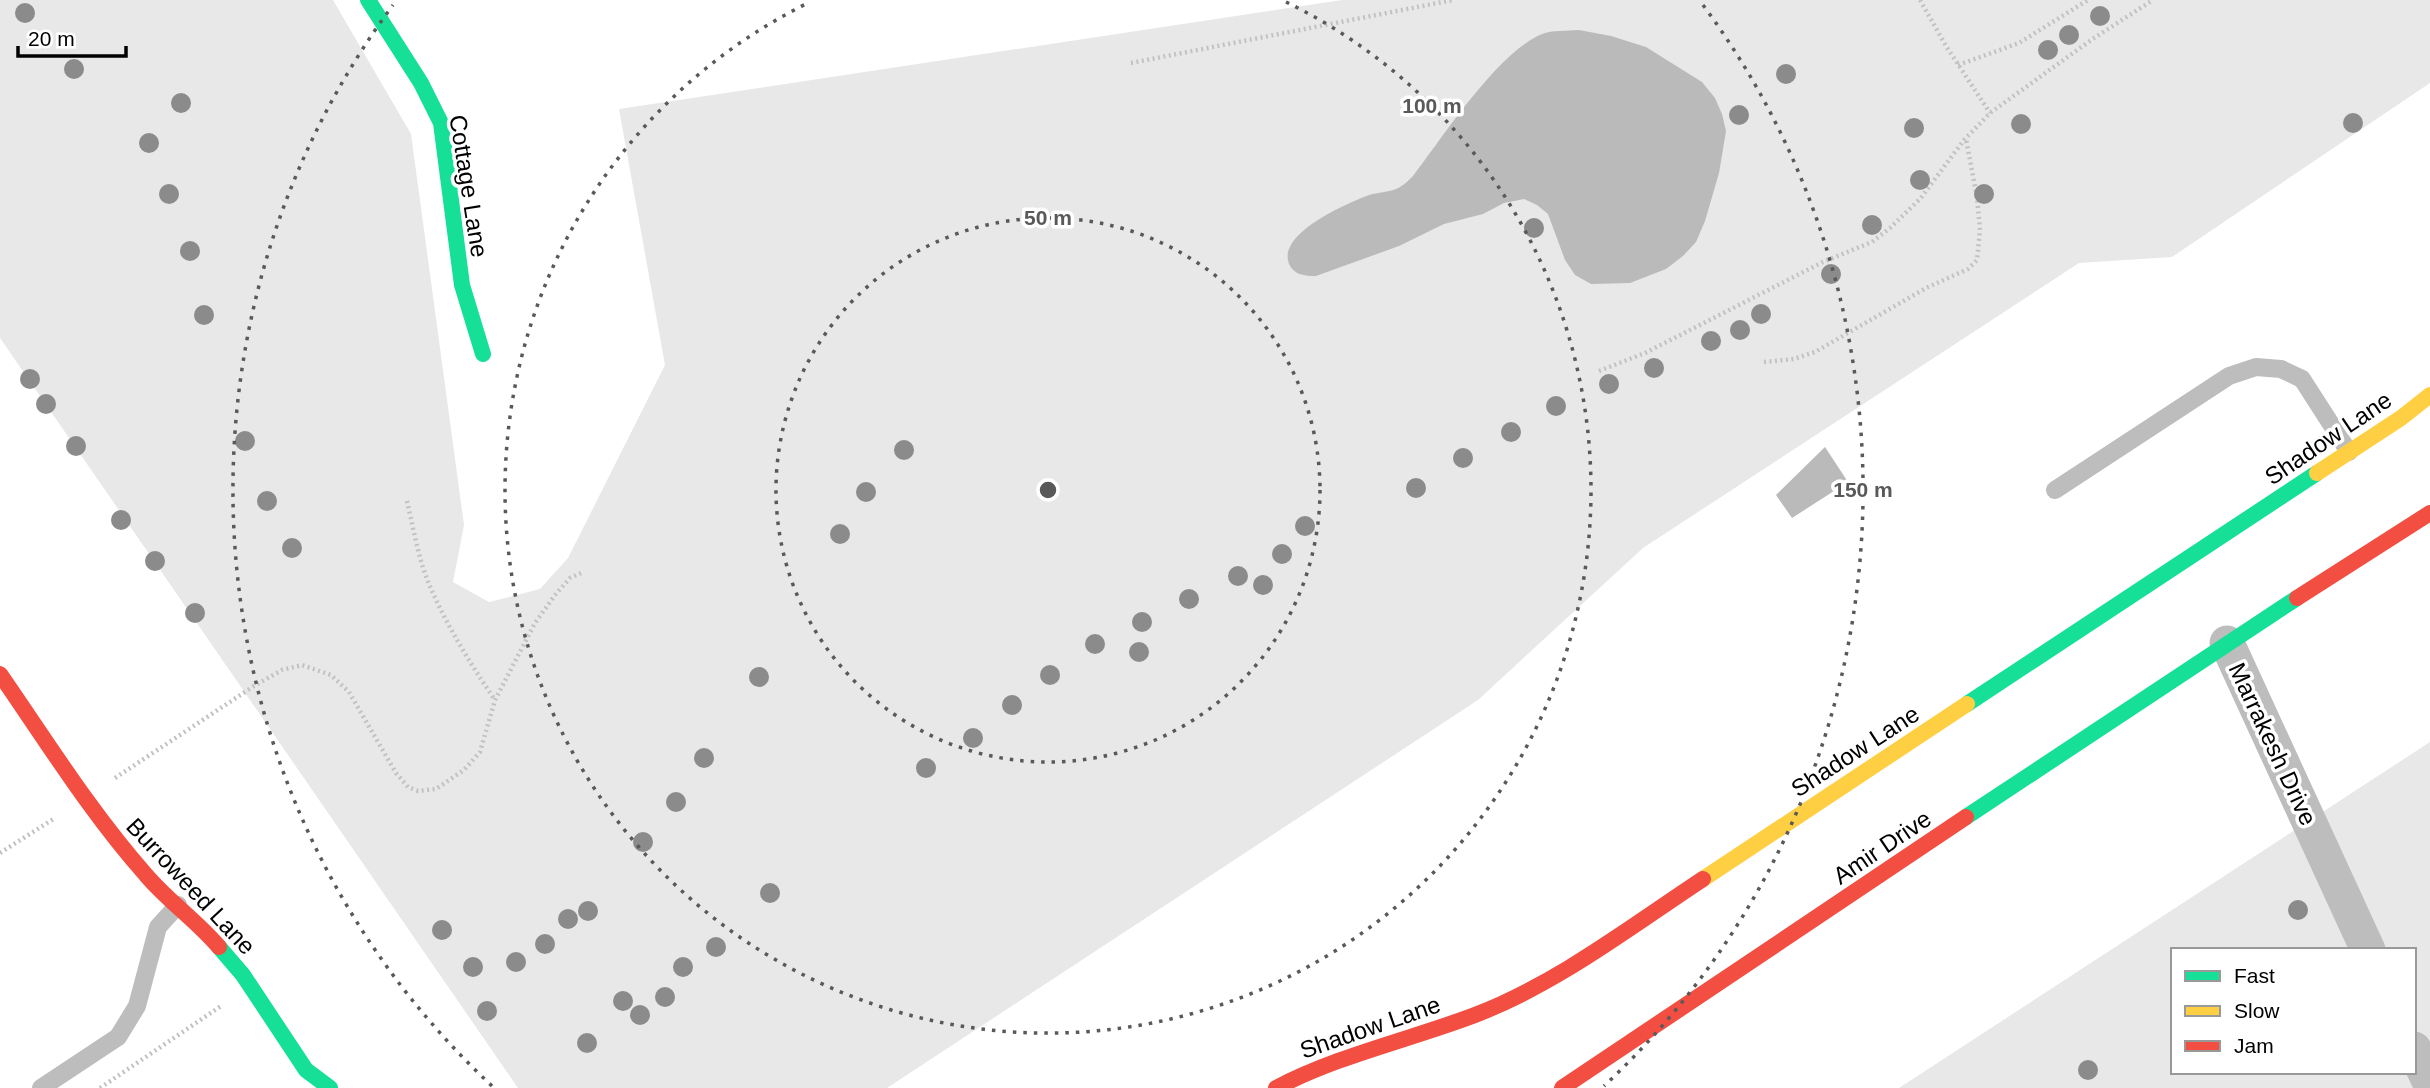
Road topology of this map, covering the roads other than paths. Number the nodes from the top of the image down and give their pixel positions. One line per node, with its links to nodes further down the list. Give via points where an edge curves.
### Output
1 (368, 0): 2 (street, Cottage Lane, via 441,123 462,285)
2 (483, 354)
3 (2430, 396): 4 (street, Shadow Lane)
4 (2349, 452): 5 (lane, via 2302,379 2281,369 2256,367 2230,376); 15 (street, Shadow Lane, via 1556,975 1477,1014 1305,1073)
5 (2055, 490)
6 (2430, 513): 7 (street, Marrakesh Drive)
7 (2227, 643): 10 (street, Marrakesh Drive); 16 (street, Amir Drive)
8 (0, 674): 9 (street, Burroweed Lane, via 103,824 148,878)
9 (178, 905): 13 (lane, via 158,927 137,1006 118,1037); 14 (street, Burroweed Lane, via 251,986 306,1070)
10 (2367, 948)
11 (2416, 1053): 12 (street)
12 (2430, 1083)
13 (41, 1088)
14 (330, 1088)
15 (1276, 1088)
16 (1562, 1088)

